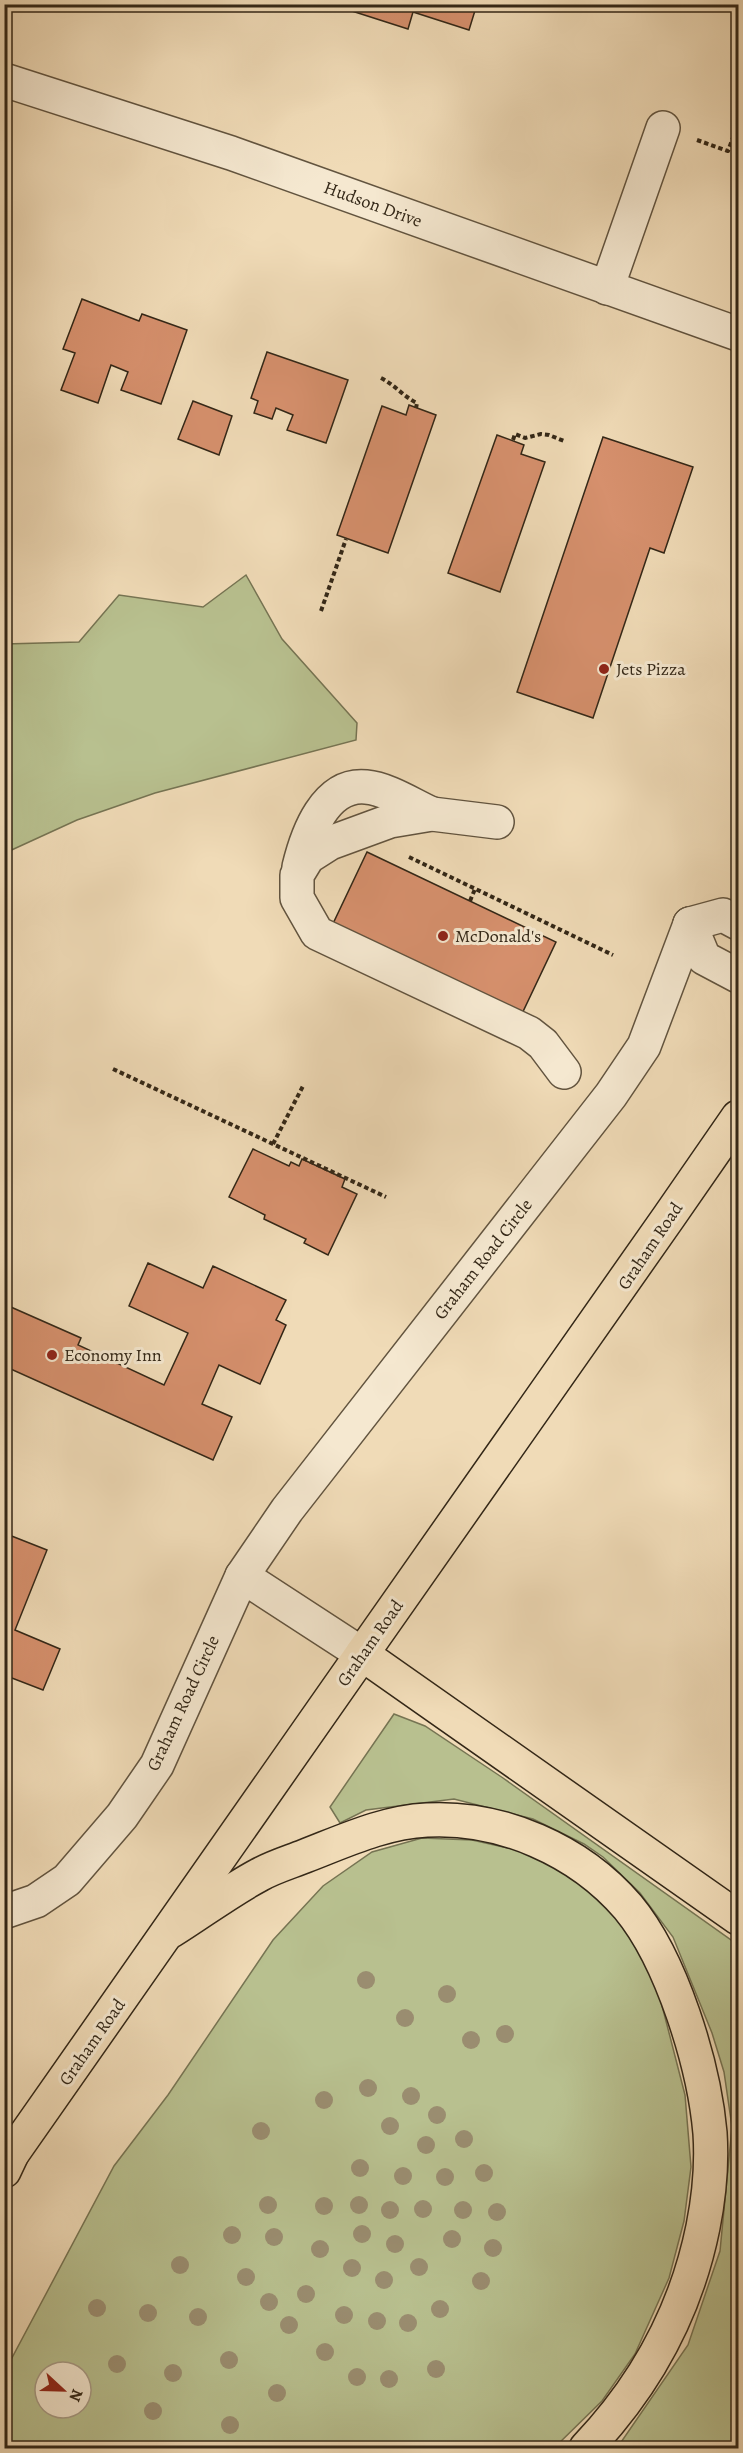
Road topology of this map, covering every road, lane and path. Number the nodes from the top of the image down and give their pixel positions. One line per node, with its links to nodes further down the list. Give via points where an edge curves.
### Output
1 (4, 80): 4 (street, Hudson Drive, via 231,153)
2 (738, 124): 3 (path, via 728,151)
3 (663, 128): 4 (street)
4 (608, 288): 5 (street, Hudson Drive)
5 (738, 334)
6 (381, 378): 7 (path, via 417,403)
7 (416, 408)
8 (513, 440): 9 (path, via 515,435 525,438 541,434)
9 (564, 441)
10 (346, 538): 11 (path)
11 (321, 611)
12 (432, 814): 13 (street); 15 (street, via 390,821 330,843 308,857); 15 (street, via 386,793 367,787 352,788 327,804 316,821)
13 (497, 822)
14 (399, 852): 16 (path)
15 (297, 875): 23 (street, via 297,898 317,933 529,1033 543,1044)
16 (475, 889): 17 (path); 20 (path)
17 (470, 901)
18 (738, 923): 19 (street, via 723,915)
19 (690, 924): 21 (street, via 704,958); 28 (street, Graham Road Circle, via 644,1046 611,1095 294,1501)
20 (613, 956)
21 (738, 976)
22 (113, 1069): 26 (path)
23 (564, 1072)
24 (303, 1086): 26 (path)
25 (738, 1118): 29 (main road, Graham Road)
26 (273, 1144): 27 (path)
27 (386, 1197)
28 (242, 1576): 29 (street); 30 (street, Graham Road Circle, via 158,1765 122,1816 60,1886 36,1901)
29 (362, 1654): 31 (main road); 32 (main road, Graham Road)
30 (4, 1912)
31 (738, 1918)
32 (171, 1931): 33 (main road, Graham Road); 34 (main road, via 260,1874 359,1835 423,1820 482,1823 548,1846 575,1860 628,1907 650,1938 684,2018 704,2095 710,2134 710,2174 704,2226 686,2292 637,2386)
33 (7, 2162)
34 (586, 2448)

